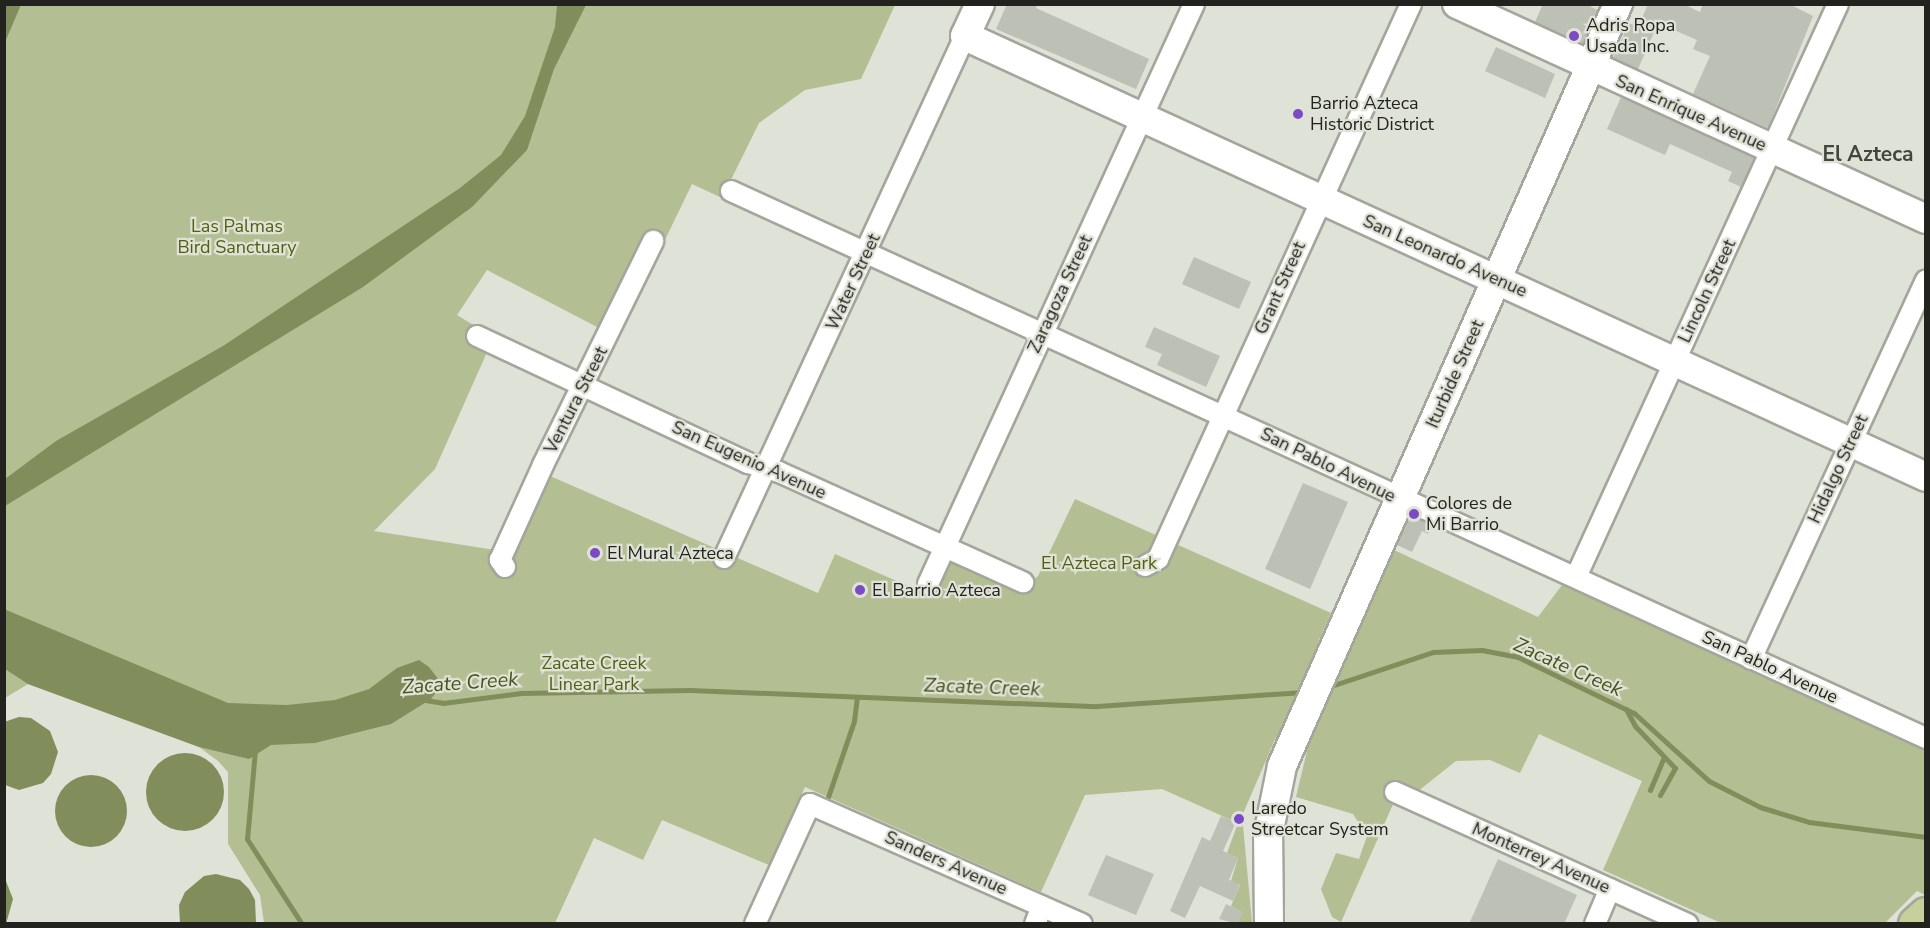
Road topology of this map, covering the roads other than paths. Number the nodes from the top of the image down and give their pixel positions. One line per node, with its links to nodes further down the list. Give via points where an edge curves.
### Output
1 (980, 4): 7 (street, Water Street)
2 (1194, 4): 9 (street, Zaragoza Street)
3 (1411, 4): 12 (street, Grant Street)
4 (1457, 4): 8 (street, San Enrique Avenue)
5 (1618, 4): 8 (street, Iturbide Street)
6 (1838, 4): 10 (street, Lincoln Street)
7 (965, 36): 9 (street, San Leonardo Avenue); 15 (street, Water Street)
8 (1591, 68): 10 (street, San Enrique Avenue); 16 (street, Iturbide Street)
9 (1142, 116): 12 (street, San Leonardo Avenue); 18 (street, Zaragoza Street)
10 (1772, 149): 13 (street, San Enrique Avenue); 20 (street, Lincoln Street)
11 (731, 191): 15 (street, San Pablo Avenue)
12 (1319, 201): 16 (street, San Leonardo Avenue); 22 (street, Grant Street)
13 (1926, 219)
14 (653, 241): 21 (street, Ventura Street)
15 (866, 255): 18 (street, San Pablo Avenue); 24 (street, Water Street)
16 (1497, 278): 20 (street, San Leonardo Avenue); 26 (street, Iturbide Street)
17 (1926, 280): 23 (street, Hidalgo Street)
18 (1042, 333): 22 (street, San Pablo Avenue); 27 (street, Zaragoza Street)
19 (477, 336): 21 (street, San Eugenio Avenue)
20 (1674, 363): 23 (street, San Leonardo Avenue); 31 (street, Lincoln Street)
21 (584, 386): 24 (street, San Eugenio Avenue); 29 (street, Ventura Street)
22 (1223, 415): 26 (street, San Pablo Avenue); 30 (street, Grant Street, via 1158,559)
23 (1851, 442): 25 (street, San Leonardo Avenue); 34 (street, Hidalgo Street)
24 (765, 468): 27 (street, San Eugenio Avenue); 28 (street, Water Street)
25 (1926, 477)
26 (1399, 499): 31 (street, San Pablo Avenue); 42 (street, Iturbide Street, via 1292,744 1271,813)
27 (944, 548): 32 (street, San Eugenio Avenue); 33 (street, Zaragoza Street)
28 (724, 558)
29 (502, 564)
30 (1145, 566)
31 (1576, 577): 34 (street, San Pablo Avenue)
32 (1023, 582)
33 (928, 584)
34 (1751, 659): 35 (street, San Pablo Avenue)
35 (1926, 738)
36 (1395, 792): 37 (street, Monterrey Avenue)
37 (1610, 889): 43 (street); 44 (street, Monterrey Avenue)
38 (1926, 914): 45 (main road)
39 (1039, 915): 40 (street, Sanders Avenue, via 810,804); 41 (street, Sanders Avenue)
40 (755, 924)
41 (1082, 924)
42 (1269, 924)
43 (1594, 924)
44 (1688, 924)
45 (1915, 924)

